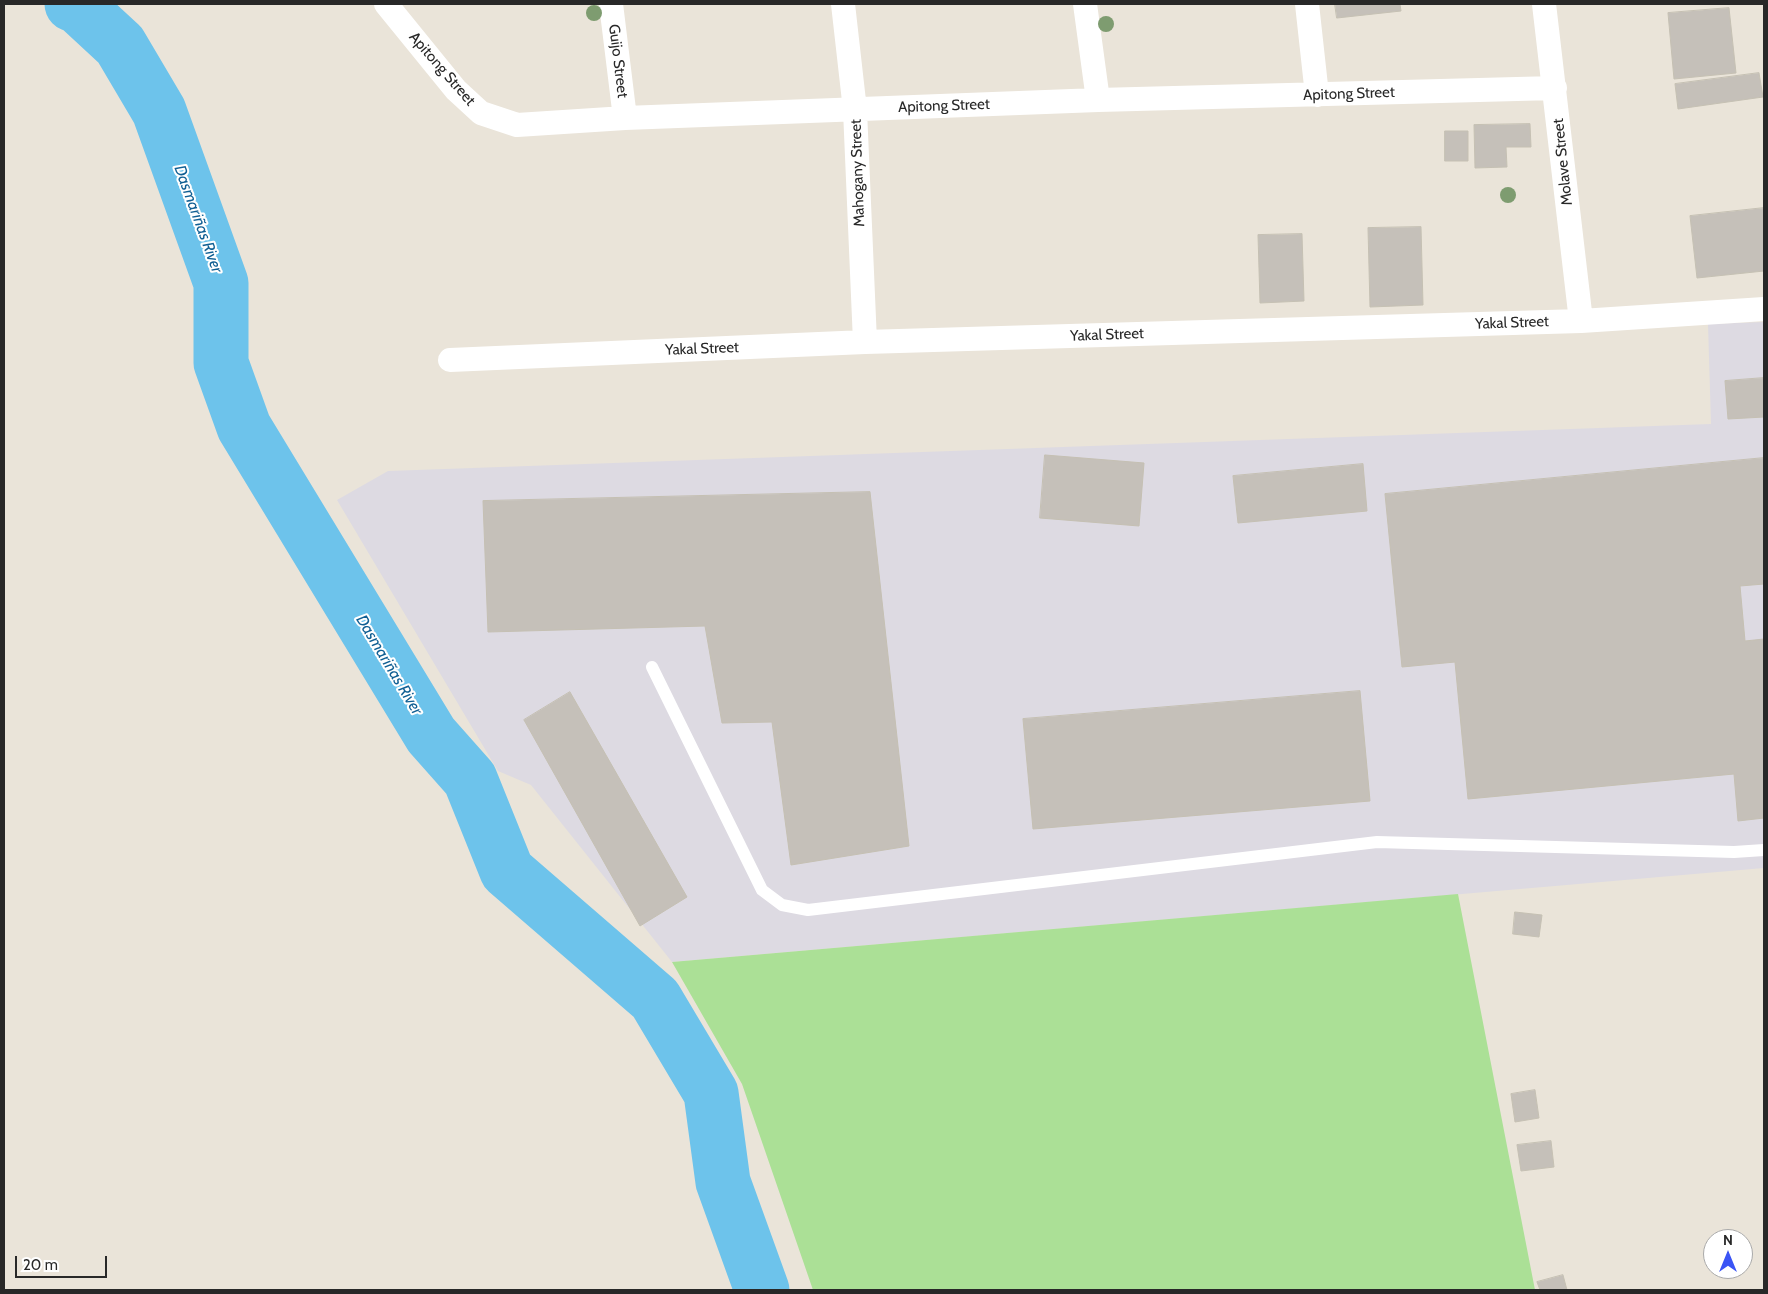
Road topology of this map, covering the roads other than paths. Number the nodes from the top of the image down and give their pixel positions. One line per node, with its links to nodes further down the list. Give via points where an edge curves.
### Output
1 (386, 4): 11 (street, Apitong Street, via 456,90 481,113 517,125)
2 (610, 4): 11 (street, Guijo Street)
3 (843, 4): 10 (street, Mahogany Street)
4 (1084, 4): 9 (street)
5 (1307, 4): 8 (street)
6 (1544, 4): 7 (street, Molave Street)
7 (1555, 88): 8 (street, Apitong Street); 13 (street, Molave Street)
8 (1317, 95): 9 (street, Apitong Street)
9 (1098, 100): 10 (street, Apitong Street)
10 (855, 110): 11 (street, Apitong Street); 14 (street, Mahogany Street)
11 (625, 118)
12 (1764, 309): 13 (street, Yakal Street)
13 (1581, 321): 14 (street, Yakal Street)
14 (865, 342): 15 (street, Yakal Street)
15 (450, 360)
16 (652, 668): 17 (lane, via 762,890 782,905 808,910 1377,842 1734,852)
17 (1764, 850)

